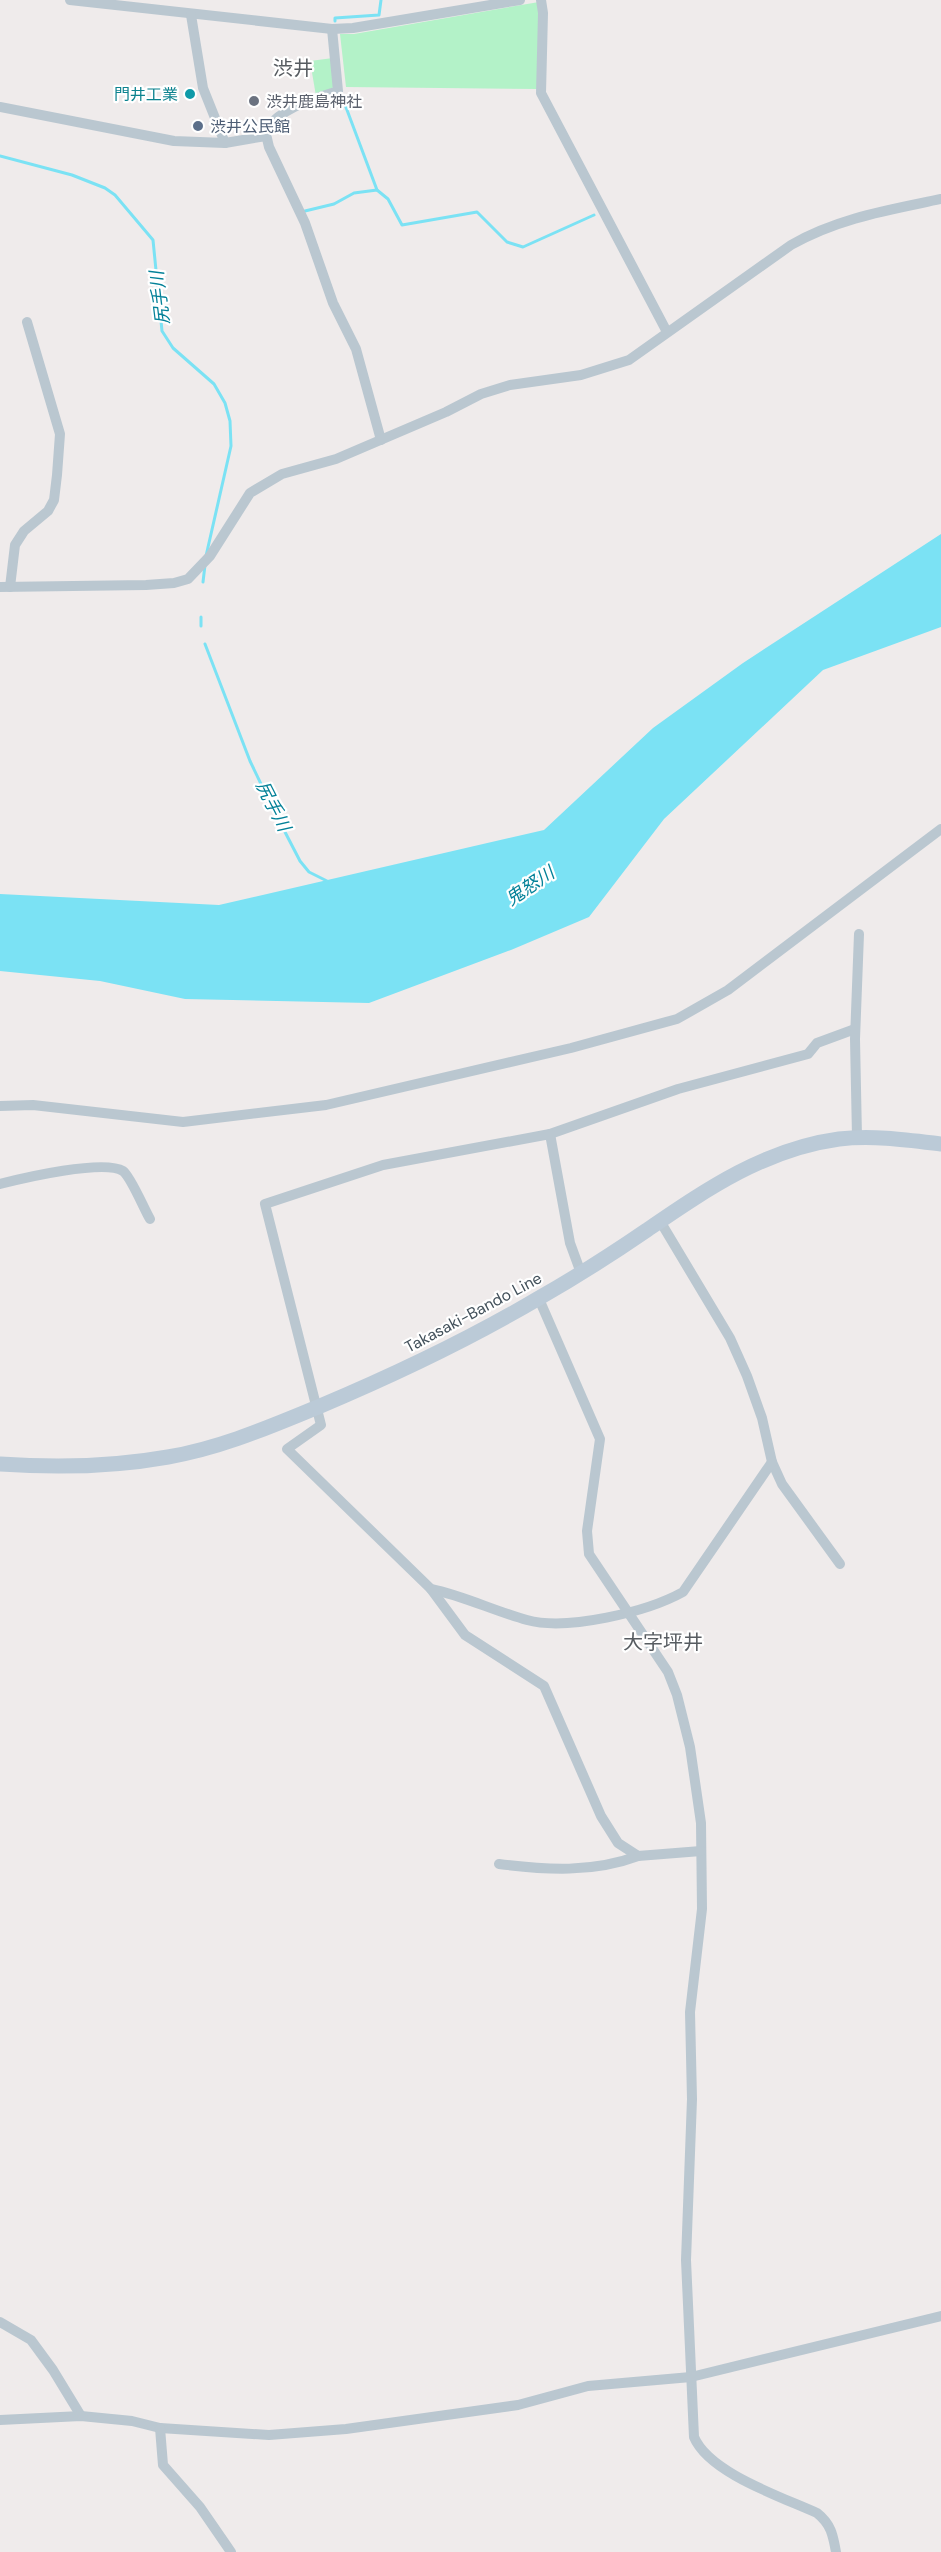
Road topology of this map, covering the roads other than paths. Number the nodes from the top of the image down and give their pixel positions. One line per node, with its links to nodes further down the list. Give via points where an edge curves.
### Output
1 (70, 0): 4 (street)
2 (520, 0): 5 (street)
3 (540, 0): 11 (street, via 541,93)
4 (191, 15): 5 (street); 8 (street, via 203,88)
5 (332, 29): 7 (street, via 338,91 276,116 265,130)
6 (0, 107): 8 (street, via 152,138)
7 (266, 136): 8 (street); 12 (street, via 305,223 333,303 356,349)
8 (225, 143)
9 (941, 199): 11 (street, via 851,218 814,231)
10 (27, 322): 13 (street, via 60,434 54,500 15,545)
11 (667, 332): 12 (street, via 629,360 581,375 510,384)
12 (381, 440): 13 (street, via 336,459 282,474 250,493 210,556 188,579 160,585)
13 (5, 587)
14 (941, 829): 17 (street, via 728,990 678,1019 326,1105 183,1122)
15 (858, 934): 16 (street)
16 (855, 1029): 18 (street, via 817,1043 808,1054 678,1089); 19 (street)
17 (0, 1106)
18 (550, 1134): 24 (street, via 568,1233); 26 (street, via 383,1165 265,1204)
19 (857, 1137): 20 (main road, Takasaki-Bando Line); 23 (main road, Takasaki-Bando Line, via 800,1147 760,1160)
20 (941, 1144)
21 (0, 1184): 22 (street, via 68,1171 116,1168 126,1174)
22 (150, 1219)
23 (660, 1221): 24 (main road, Takasaki-Bando Line); 27 (street, via 734,1347 762,1418)
24 (581, 1273): 25 (main road, Takasaki-Bando Line)
25 (538, 1299): 26 (main road, Takasaki-Bando Line, via 426,1359); 31 (street, via 600,1439 587,1531 589,1554)
26 (317, 1407): 28 (main road, Takasaki-Bando Line, via 247,1437 170,1457 85,1466); 30 (street, via 321,1425 287,1449)
27 (772, 1462): 29 (street, via 796,1507); 31 (street, via 683,1593)
28 (0, 1464)
29 (840, 1564)
30 (431, 1589): 31 (street, via 530,1621 597,1619); 33 (street, via 465,1635 544,1686 601,1816 618,1843)
31 (628, 1613): 32 (street, via 656,1651 677,1695 690,1747)
32 (700, 1851): 33 (street); 37 (street, via 702,1909 690,2012 691,2157 686,2260)
33 (638, 1856): 34 (street, via 586,1869)
34 (499, 1864)
35 (941, 2316): 37 (street)
36 (0, 2322): 38 (street, via 31,2340)
37 (691, 2377): 40 (street, via 588,2386 518,2405 346,2428 269,2435); 42 (street, via 694,2438 704,2455 726,2470 817,2513 832,2530)
38 (81, 2416): 39 (street); 40 (street)
39 (0, 2420)
40 (160, 2428): 41 (street, via 163,2465 200,2507)
41 (231, 2552)
42 (836, 2552)

